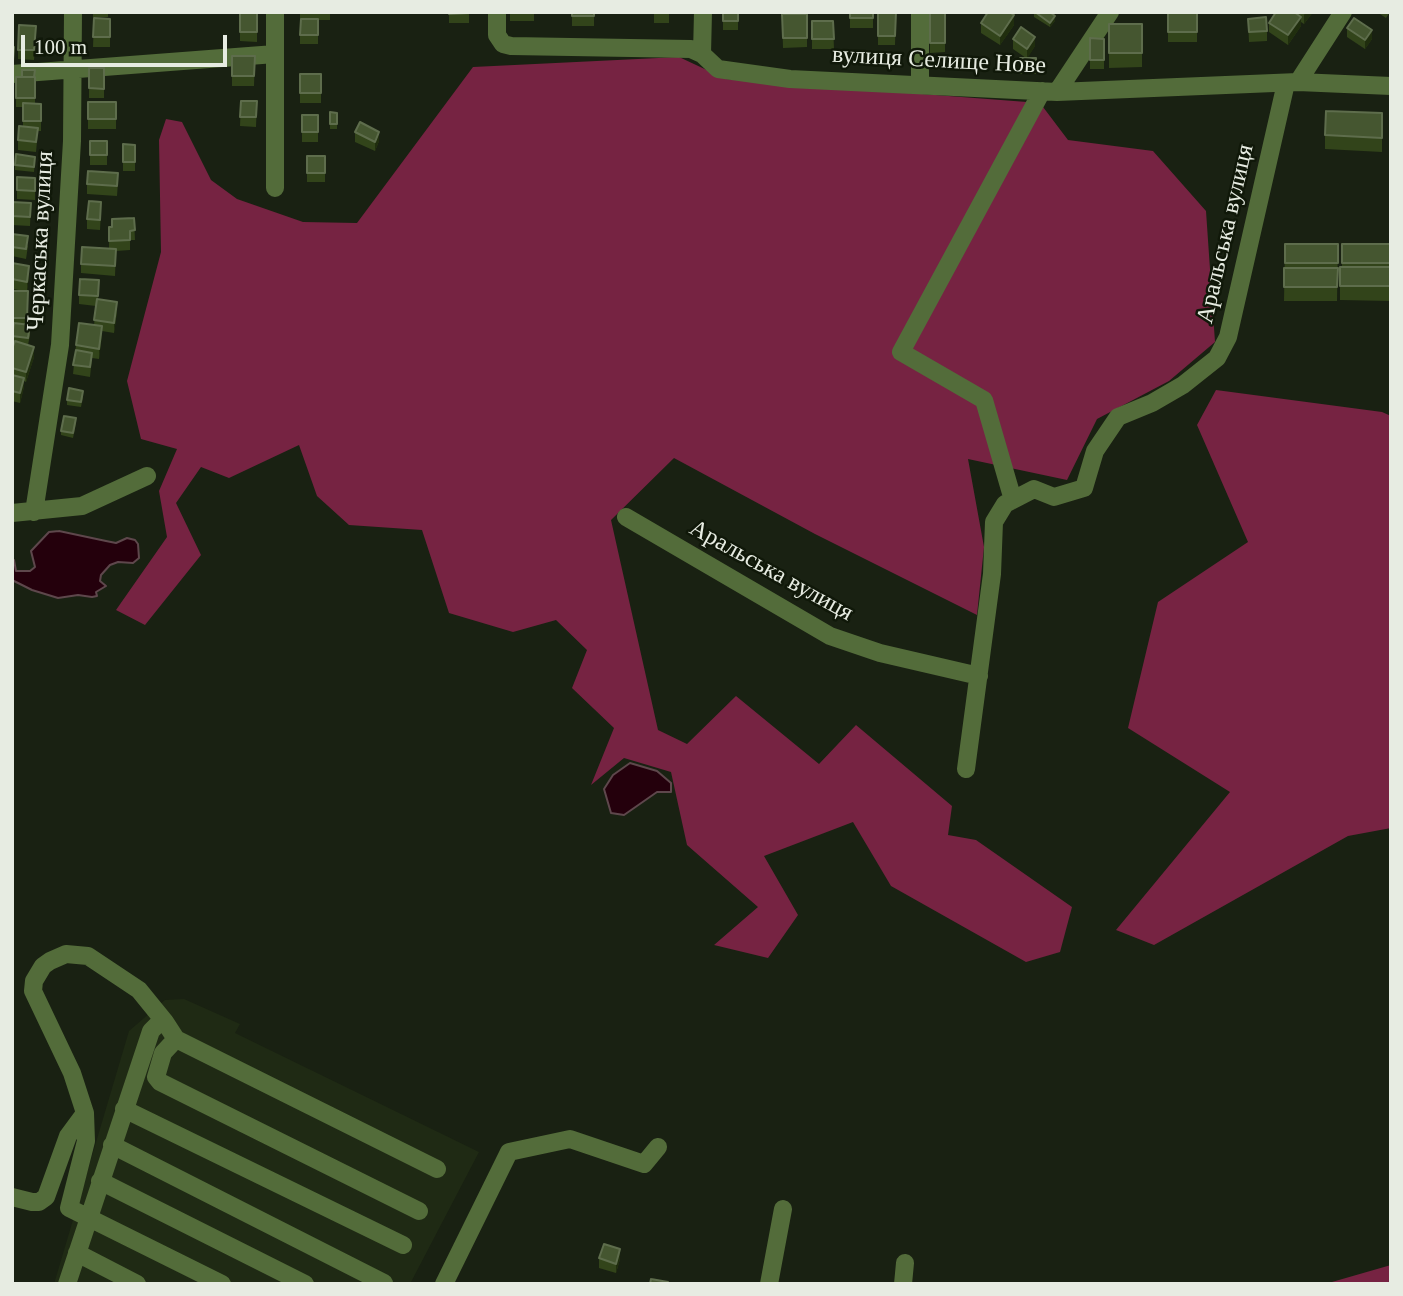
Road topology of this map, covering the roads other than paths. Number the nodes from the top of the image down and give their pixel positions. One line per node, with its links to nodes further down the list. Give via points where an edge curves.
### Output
1 (73, 12): 10 (street, Черкаська вулиця)
2 (275, 12): 8 (street)
3 (497, 12): 9 (street, вулиця Селище Нове, via 497,35 511,46 674,48)
4 (703, 12): 9 (street)
5 (920, 12): 13 (street)
6 (1110, 12): 15 (street)
7 (1343, 12): 12 (street)
8 (275, 54): 10 (street); 16 (street)
9 (702, 54): 13 (street, вулиця Селище Нове, via 718,69 790,79)
10 (73, 70): 11 (street); 19 (street, Черкаська вулиця, via 60,345)
11 (12, 74)
12 (1292, 83): 14 (street, вулиця Селище Нове); 15 (street, вулиця Селище Нове); 18 (street, Аральська вулиця, via 1228,337 1217,358 1152,403 1118,417 1095,451 1084,488 1054,497 1034,489)
13 (920, 85): 15 (street, вулиця Селище Нове)
14 (1391, 86)
15 (1050, 91): 18 (street, via 901,352 984,400)
16 (275, 188)
17 (147, 476): 19 (street, via 82,506)
18 (1013, 500): 22 (street, via 994,522)
19 (34, 512): 20 (street)
20 (12, 513)
21 (626, 517): 22 (street, Аральська вулиця, via 830,636)
22 (979, 676): 23 (street)
23 (966, 769)
24 (165, 1022): 25 (street); 26 (street, via 151,1031); 27 (street, via 139,990 88,956 66,954 43,967 33,991 72,1073)
25 (176, 1039): 30 (street); 34 (street, via 163,1053 156,1077 160,1082)
26 (124, 1109): 28 (street); 36 (street)
27 (85, 1113): 32 (street, via 68,1136 46,1197 39,1202); 35 (street, via 86,1141 69,1208)
28 (112, 1145): 31 (street); 39 (street)
29 (657, 1147): 44 (street, via 644,1164 570,1139 509,1153)
30 (437, 1170)
31 (100, 1181): 35 (street); 43 (street)
32 (12, 1197)
33 (783, 1209): 45 (street)
34 (419, 1211)
35 (89, 1216): 37 (street); 42 (street)
36 (403, 1245)
37 (77, 1253): 40 (street); 41 (street)
38 (905, 1263): 46 (street)
39 (384, 1283)
40 (67, 1284)
41 (137, 1284)
42 (222, 1284)
43 (305, 1284)
44 (444, 1284)
45 (769, 1284)
46 (902, 1284)

